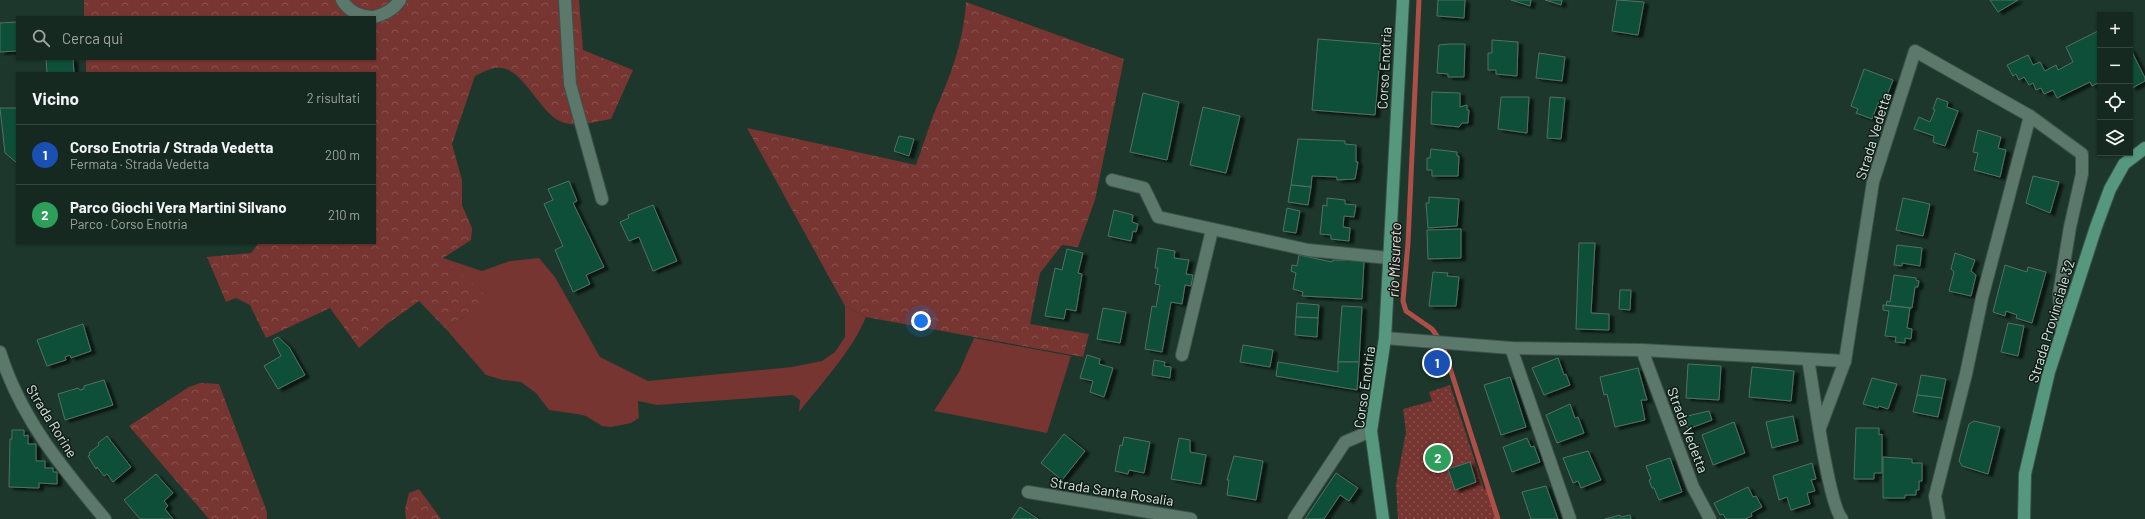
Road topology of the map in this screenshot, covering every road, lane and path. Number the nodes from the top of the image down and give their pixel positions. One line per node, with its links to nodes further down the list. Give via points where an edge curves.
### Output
1 (342, 0): 5 (street, via 353,12)
2 (400, 0): 6 (street, via 384,15)
3 (565, 0): 10 (street, via 570,84)
4 (1403, 0): 12 (main road, Corso Enotria)
5 (362, 16)
6 (376, 16)
7 (2030, 116): 13 (street, Strada Vedetta, via 2082,154 2082,174 2059,294); 20 (street, Strada Vedetta, via 1915,51 1873,182); 31 (street, via 1982,298 1935,496)
8 (2145, 148): 13 (main road, Strada Provinciale 32, via 2124,164 2110,189)
9 (1112, 180): 11 (street, via 1144,188 1158,217)
10 (602, 199)
11 (1212, 230): 12 (street, via 1308,250); 18 (street)
12 (1389, 258): 14 (main road, Corso Enotria)
13 (2062, 334): 32 (main road, Strada Provinciale 32, via 2049,372 2025,474)
14 (1385, 338): 15 (street); 22 (main road, Corso Enotria)
15 (1511, 348): 16 (street); 28 (street)
16 (1642, 350): 19 (street); 29 (street, Strada Vedetta, via 1693,487)
17 (0, 352): 24 (street, Strada Rorine, via 15,393 50,453)
18 (1182, 355)
19 (1808, 359): 20 (street); 21 (street)
20 (1845, 361): 21 (street, Strada Vedetta)
21 (1820, 428): 30 (street, via 1831,490)
22 (1371, 431): 26 (street, via 1345,442); 27 (main road, Corso Enotria)
23 (1028, 492): 25 (street, Strada Santa Rosalia)
24 (105, 519)
25 (1192, 519)
26 (1294, 519)
27 (1383, 519)
28 (1570, 519)
29 (1710, 519)
30 (1842, 519)
31 (1938, 519)
32 (2024, 519)

